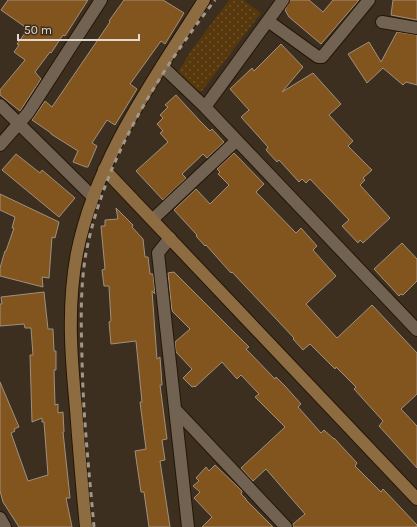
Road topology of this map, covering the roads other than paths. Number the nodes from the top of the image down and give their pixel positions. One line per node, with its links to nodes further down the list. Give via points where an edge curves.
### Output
1 (101, 0): 11 (street, via 28,113)
2 (204, 0): 8 (street)
3 (283, 0): 5 (street)
4 (369, 0): 5 (street, via 322,57 318,58)
5 (268, 21): 10 (street)
6 (382, 22): 7 (street)
7 (417, 28)
8 (162, 66): 10 (street); 14 (street, via 119,137)
9 (0, 105): 11 (street)
10 (204, 106): 12 (street)
11 (19, 122): 13 (street); 15 (street)
12 (236, 140): 16 (street); 18 (street)
13 (0, 144)
14 (104, 168): 15 (street); 16 (street)
15 (93, 197): 23 (street, via 77,253 71,297 70,346)
16 (153, 219): 17 (street)
17 (170, 238): 19 (street, via 158,253); 20 (street)
18 (417, 330)
19 (175, 409): 24 (street); 25 (street)
20 (417, 499)
21 (0, 518): 22 (street)
22 (5, 527)
23 (86, 527)
24 (188, 527)
25 (286, 527)

